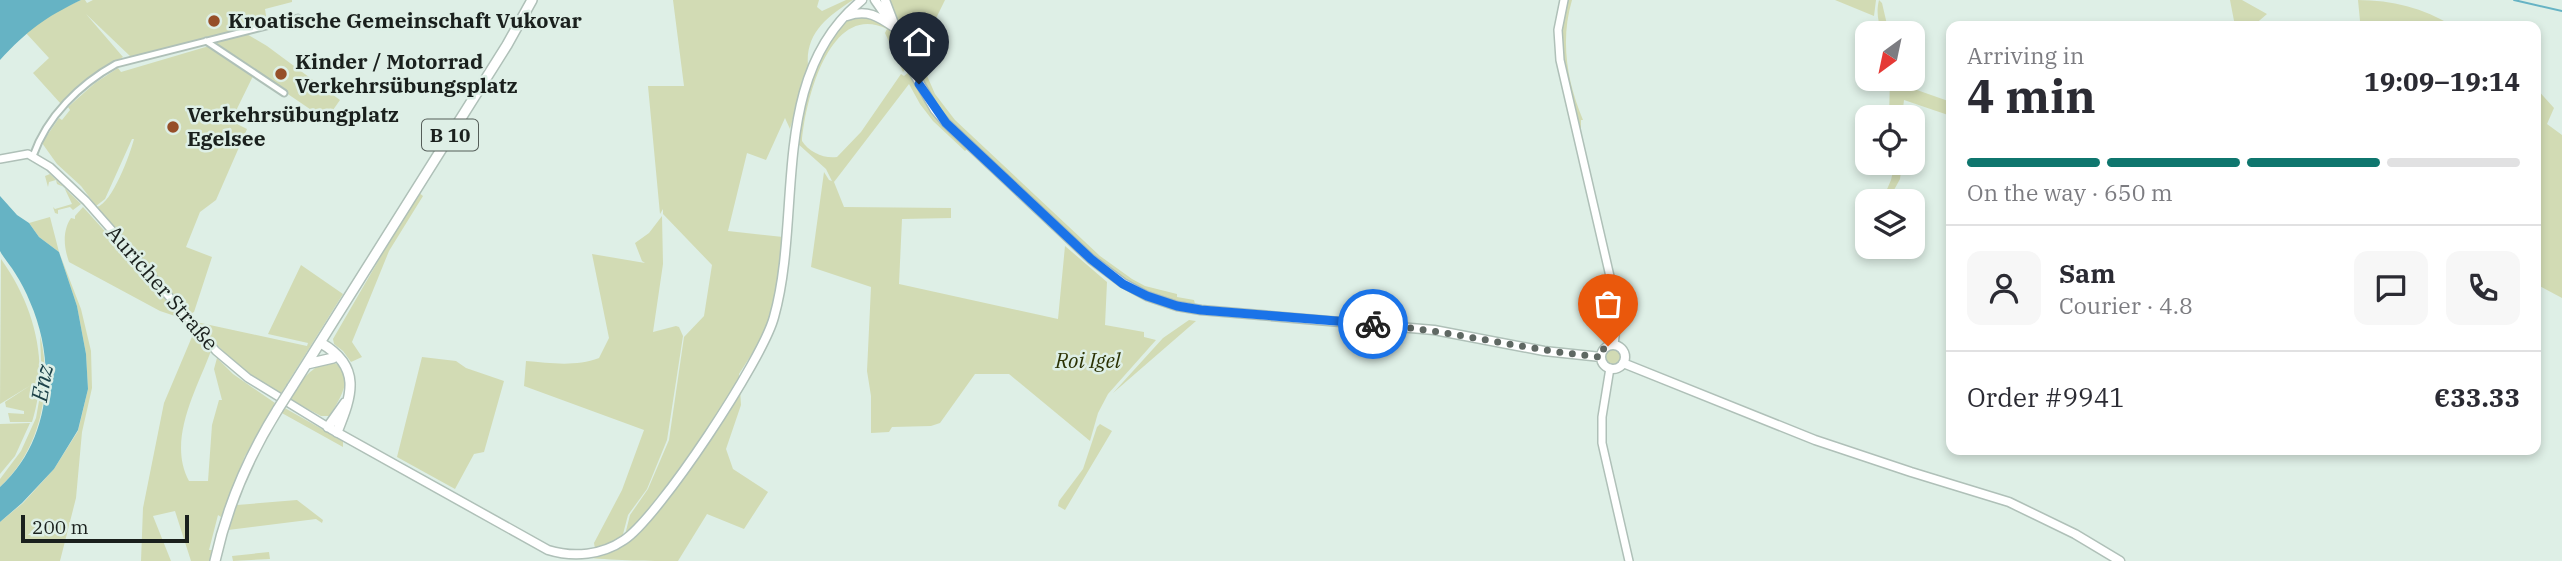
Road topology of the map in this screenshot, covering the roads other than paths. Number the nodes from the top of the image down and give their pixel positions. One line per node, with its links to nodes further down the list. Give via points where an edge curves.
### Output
1 (532, 0): 13 (main road, B 10)
2 (862, 0): 7 (main road)
3 (876, 0): 8 (main road)
4 (884, 0): 8 (main road)
5 (1564, 0): 14 (street, via 1558,30 1560,60 1613,290)
6 (298, 18): 9 (street)
7 (839, 21): 8 (main road, via 868,13); 21 (main road, via 813,62 805,87 794,144 785,266 767,337 685,467 633,533 596,552 548,550)
8 (895, 28): 15 (main road, via 919,84 946,123 1107,273 1147,296 1201,310 1434,330)
9 (206, 41): 10 (street); 11 (street, via 127,60 99,74 58,113)
10 (284, 93)
11 (33, 156): 12 (street); 21 (street, Auricher Straße, via 86,201 216,351 248,378)
12 (0, 159)
13 (319, 345): 16 (main road); 18 (main road, B 10); 19 (main road)
14 (1614, 345): 15 (main road, via 1605,348); 17 (main road, via 1623,350)
15 (1601, 357): 20 (main road)
16 (333, 358): 18 (main road); 19 (main road)
17 (1623, 363): 20 (main road); 24 (main road, via 1823,443 2009,502)
18 (307, 364): 22 (main road, B 10, bridge, via 240,479)
19 (346, 364): 21 (main road, via 351,385)
20 (1610, 368): 23 (street, via 1602,443)
21 (333, 430)
22 (215, 561)
23 (1629, 561)
24 (2120, 561)

